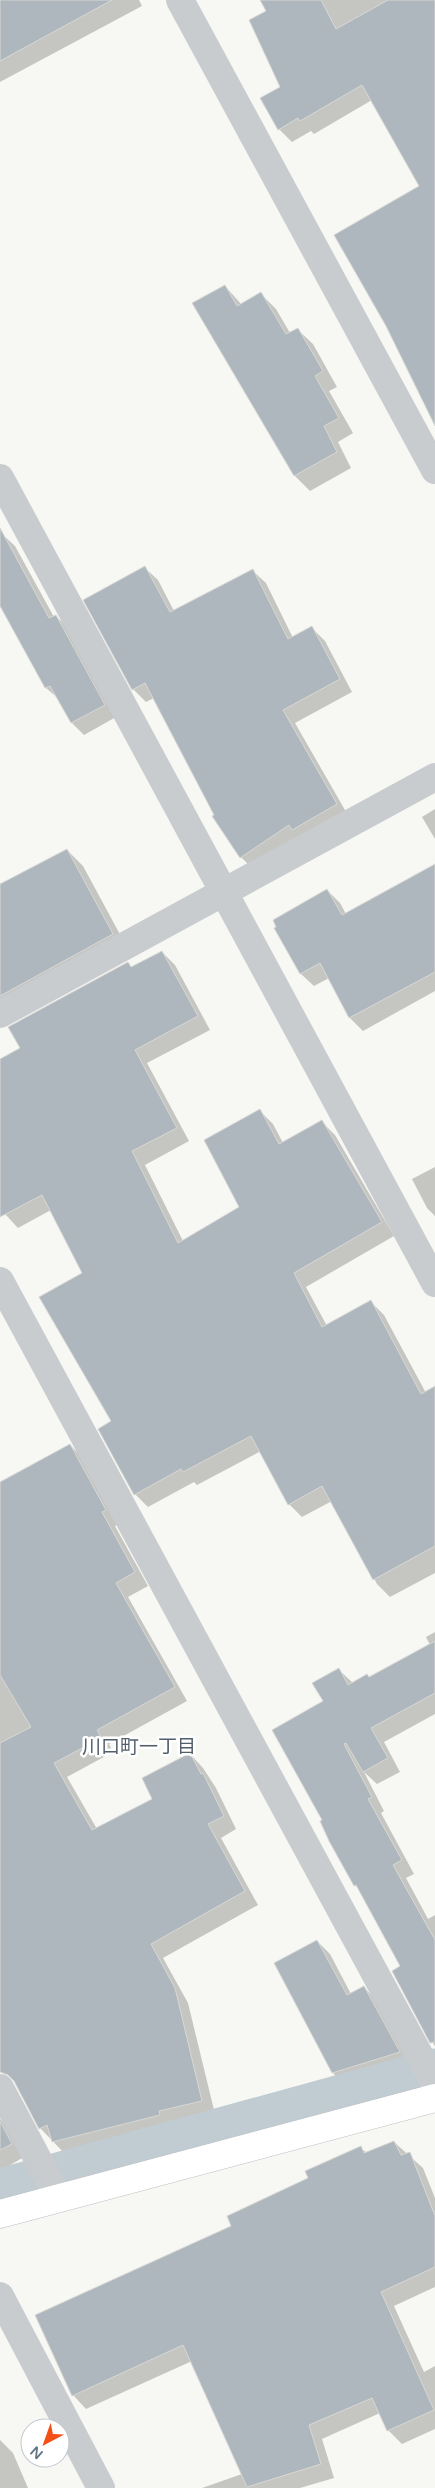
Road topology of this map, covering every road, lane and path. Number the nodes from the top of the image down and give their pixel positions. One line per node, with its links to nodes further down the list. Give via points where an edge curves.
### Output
1 (180, 0): 2 (street)
2 (435, 470)
3 (0, 478): 5 (street)
4 (435, 777): 5 (street)
5 (223, 891): 6 (street); 8 (street)
6 (0, 1014)
7 (0, 1281): 9 (street)
8 (435, 1283)
9 (435, 2084)
10 (0, 2088): 12 (street)
11 (435, 2098): 12 (street)
12 (59, 2199): 13 (street)
13 (0, 2214)
14 (0, 2296): 15 (street)
15 (101, 2488)

